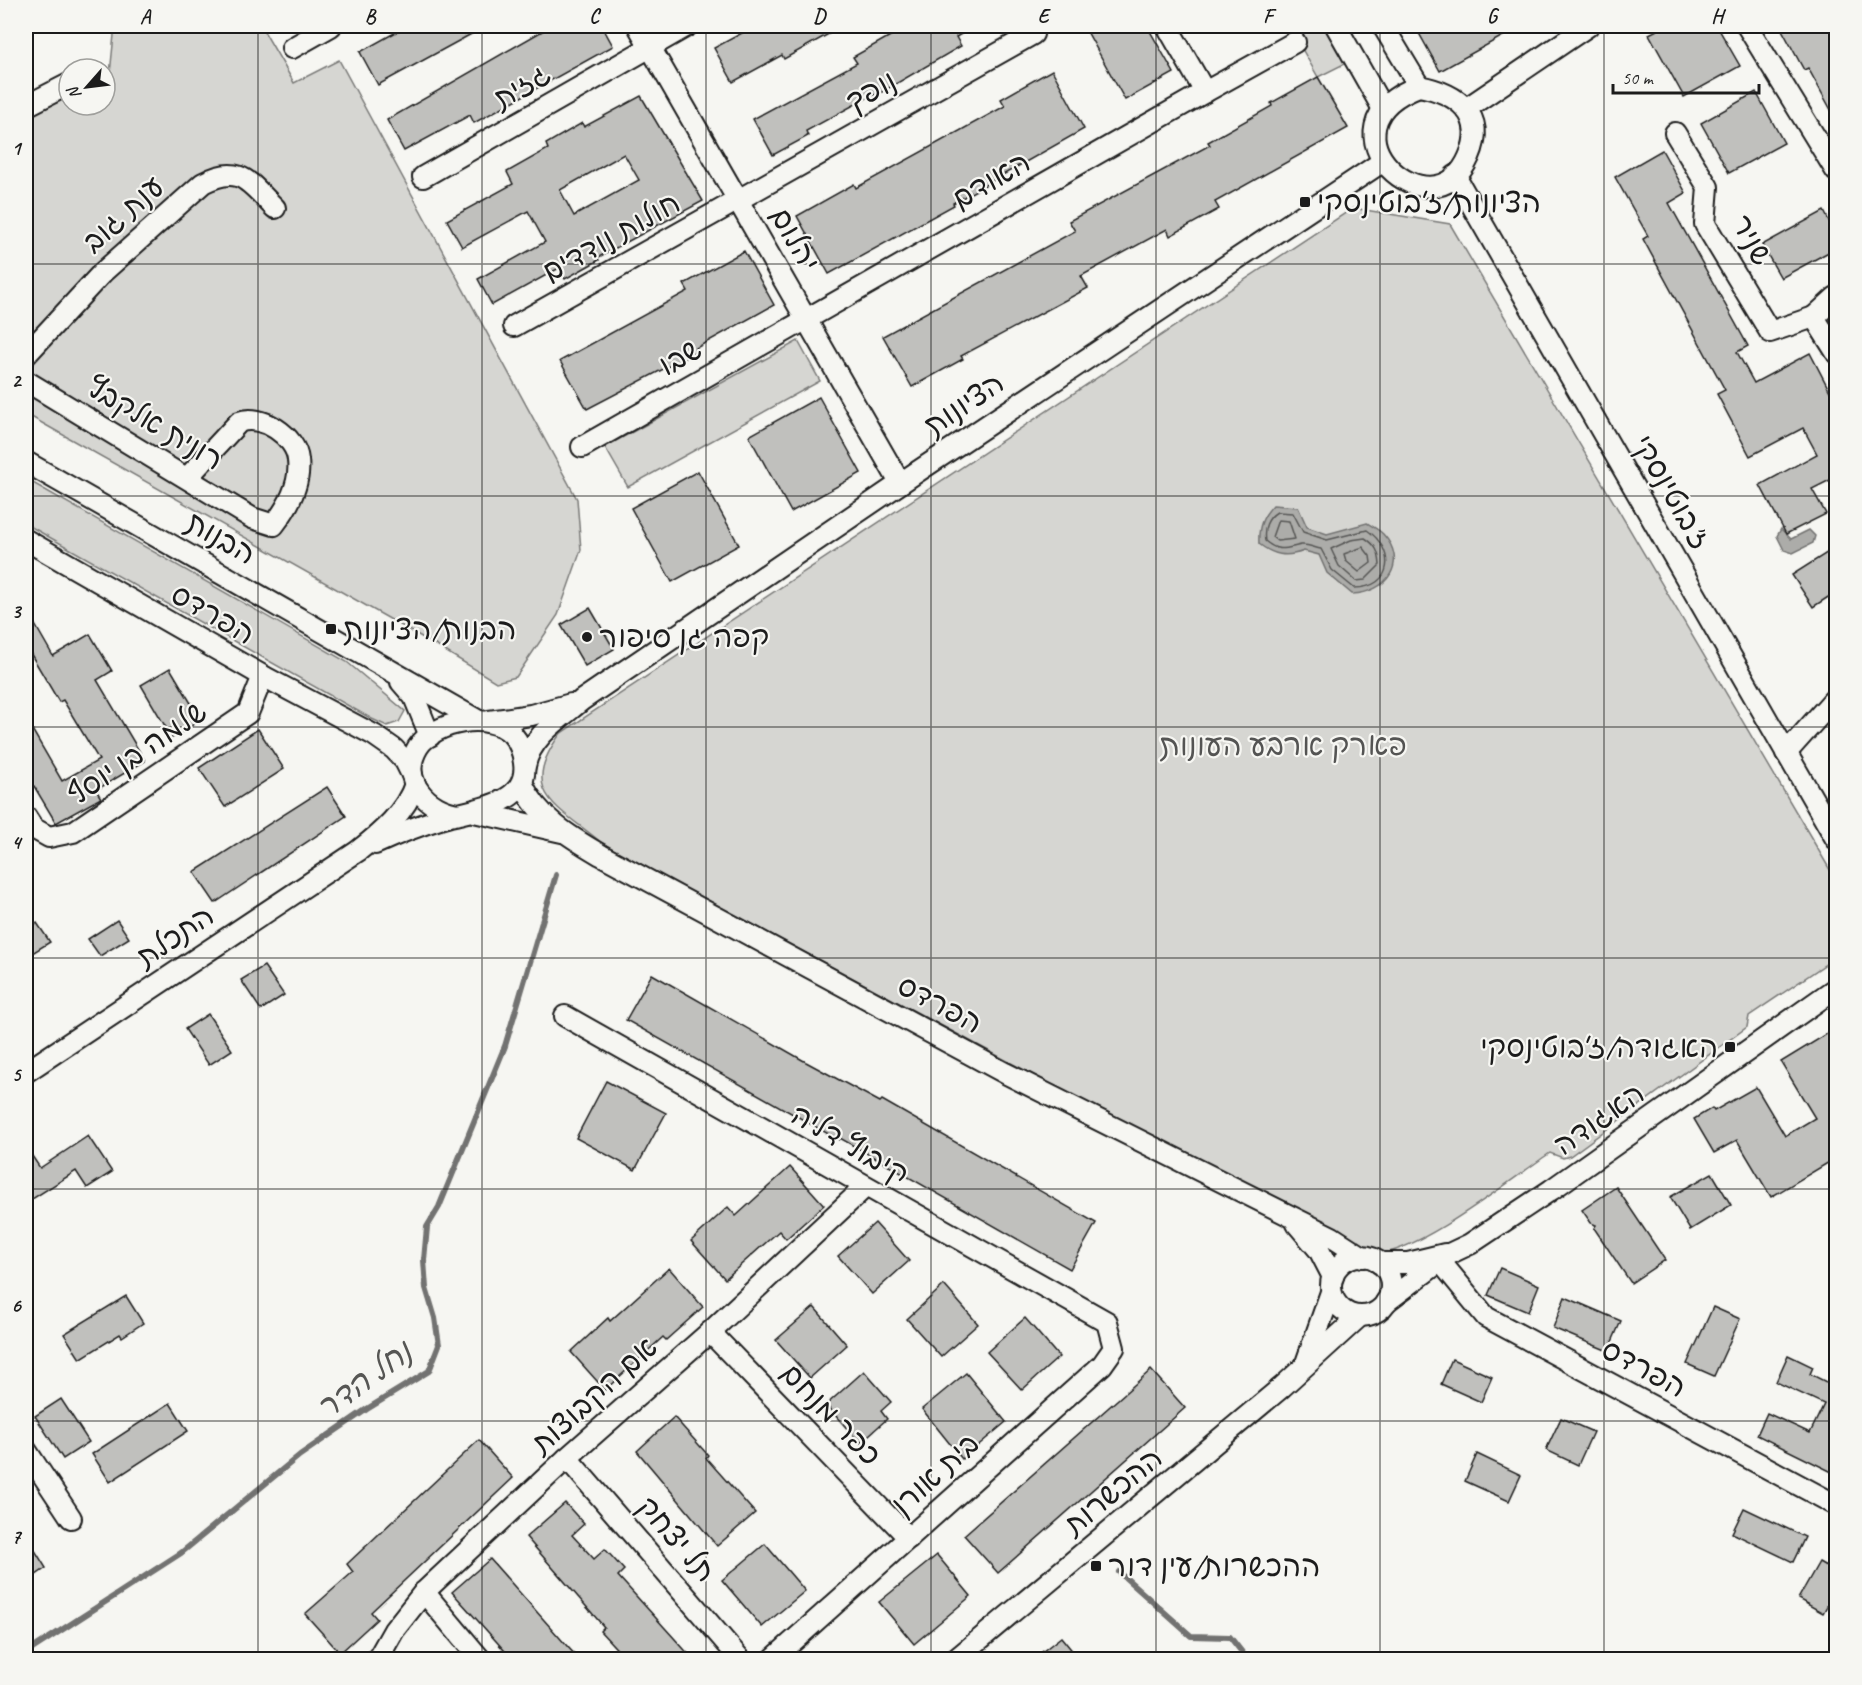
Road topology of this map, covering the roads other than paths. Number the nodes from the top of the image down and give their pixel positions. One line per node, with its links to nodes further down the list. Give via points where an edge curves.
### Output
1 (331, 26): 12 (street)
2 (638, 26): 11 (street, יהלום)
3 (687, 26): 11 (street, גזית)
4 (1167, 26): 15 (street)
5 (1336, 26): 18 (street)
6 (1383, 26): 13 (street)
7 (1588, 26): 17 (street)
8 (1746, 26): 21 (street)
9 (1033, 34): 24 (street, נופך)
10 (1295, 42): 15 (street, האודם)
11 (650, 47): 23 (street, גזית); 24 (street, יהלום)
12 (292, 48)
13 (1419, 86): 17 (street, via 1451,95); 18 (street, via 1395,97)
14 (57, 90): 16 (street)
15 (1205, 92): 28 (street, האודם)
16 (26, 106)
17 (1467, 108): 22 (street, via 1473,148 1467,163)
18 (1383, 109): 20 (street, via 1376,142)
19 (1675, 133): 27 (street, שניר, via 1708,188 1706,224 1770,332)
20 (1382, 162): 22 (street, via 1409,183 1426,186); 36 (street, הציונות)
21 (1836, 171)
22 (1455, 176): 45 (street, ז'בוטינסקי)
23 (423, 177)
24 (738, 200): 28 (street, יהלום); 29 (street, חולות נודדים)
25 (275, 208): 31 (street, ענת גוב, via 245,179 232,173 203,183 103,272)
26 (1836, 297): 27 (street)
27 (1814, 317): 30 (street)
28 (807, 321): 33 (street, שבו); 36 (street, יהלום)
29 (514, 326)
30 (1836, 352)
31 (26, 355)
32 (26, 381): 35 (street, רונית אלקבץ)
33 (582, 447)
34 (26, 462): 38 (street, הבנות)
35 (187, 478): 35 (street, רונית אלקבץ, via 239,422 248,418 261,419 289,441 298,459 297,483 286,510 274,525 252,518)
36 (900, 483): 41 (street, הציונות)
37 (26, 540): 39 (street, הפרדס)
38 (386, 668): 42 (street, הבנות); 44 (street, הבנות, via 414,697)
39 (263, 676): 43 (street, הפרדס); 49 (street, שלמה בן יוסף, via 248,713 74,832 49,837 33,828)
40 (1836, 697): 45 (street)
41 (582, 700): 42 (street, הציונות, via 556,710); 46 (street, הציונות, via 546,731 531,750)
42 (482, 720): 44 (street); 46 (street, via 498,724 512,734 522,749)
43 (374, 735): 44 (street, הפרדס, via 402,741); 47 (street, הפרדס, via 399,755)
44 (427, 738): 47 (street, via 414,755)
45 (1786, 753): 51 (street, ז'בוטינסקי)
46 (524, 774): 48 (street, via 502,801); 50 (street, הפרדס, via 533,803)
47 (414, 780): 48 (street, via 419,792 442,812); 52 (street, התכלת, via 407,801 385,829)
48 (465, 813): 50 (street, הפרדס, via 504,817); 52 (street, התכלת)
49 (26, 817)
50 (565, 833): 57 (street, הפרדס, via 1005,1073)
51 (1836, 839)
52 (358, 851): 55 (street, התכלת)
53 (1836, 988): 58 (street, האגודה, via 1560,1184)
54 (565, 1016): 56 (street, קיבוץ דליה)
55 (26, 1072)
56 (865, 1187): 63 (street, קיבוץ דליה); 64 (street, אם הקבוצות)
57 (1291, 1217): 59 (street, הפרדס); 60 (street, הפרדס, via 1319,1250)
58 (1445, 1257): 59 (street, האגודה, via 1408,1263); 61 (street, האגודה); 68 (street, הפרדס, via 1486,1317)
59 (1371, 1260): 60 (street, via 1342,1263); 61 (street, via 1390,1281)
60 (1332, 1284): 62 (street, via 1342,1309); 65 (street, ההכשרות)
61 (1386, 1302): 62 (street, via 1375,1312)
62 (1360, 1316): 65 (street, ההכשרות)
63 (1107, 1322): 70 (street, בית אורן, via 1114,1348 1102,1365)
64 (711, 1332): 67 (street, אם הקבוצות); 70 (street, כפר מנחם)
65 (1306, 1363): 76 (street, ההכשרות, via 1210,1448)
66 (26, 1450): 69 (street)
67 (567, 1458): 71 (street, אם הקבוצות); 74 (street, תל יצחק)
68 (1836, 1505)
69 (71, 1518)
70 (909, 1538): 75 (street, בית אורן)
71 (424, 1592): 72 (street, אם הקבוצות); 73 (street)
72 (377, 1659)
73 (481, 1659)
74 (741, 1659)
75 (772, 1659)
76 (955, 1659)

